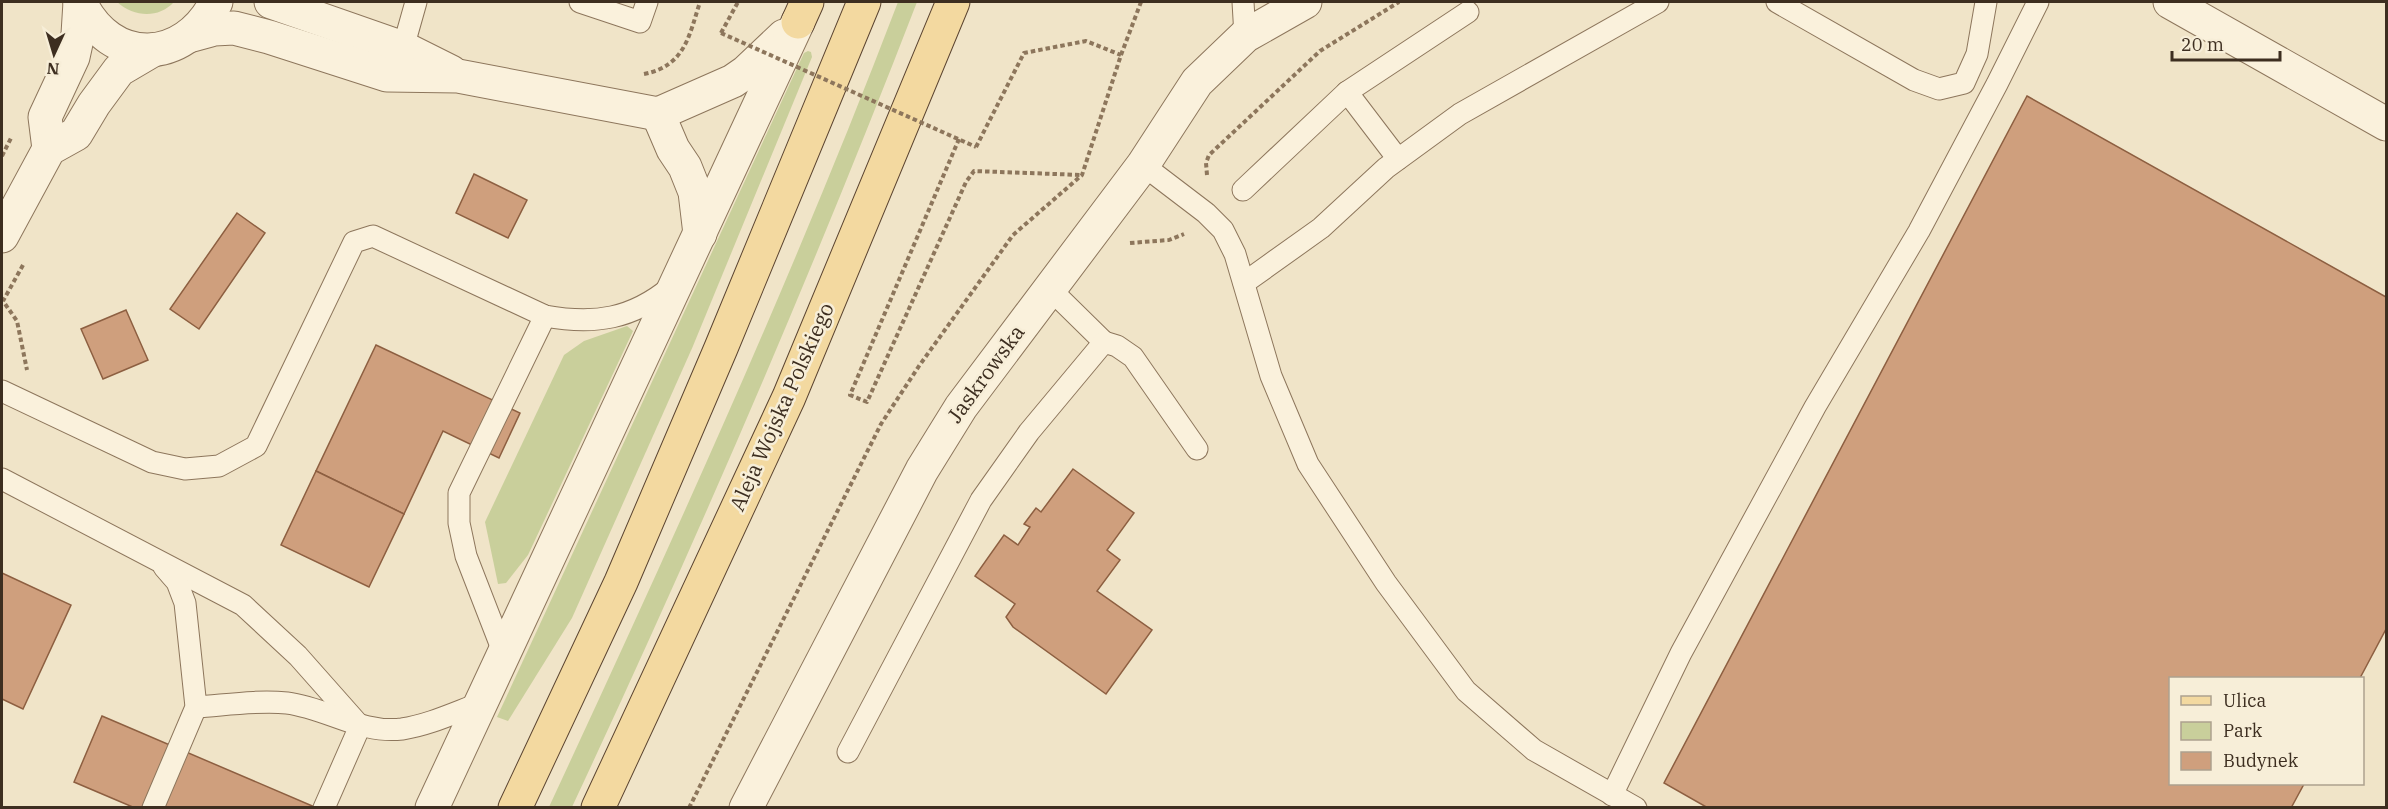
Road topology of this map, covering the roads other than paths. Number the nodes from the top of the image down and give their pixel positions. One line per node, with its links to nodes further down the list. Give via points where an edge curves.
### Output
1 (80, 2): 21 (street, via 88,18 108,38 134,49); 26 (street, via 73,57 45,117)
2 (216, 2): 18 (street)
3 (271, 2): 20 (street)
4 (416, 2): 20 (lane)
5 (580, 2): 6 (lane, via 640,22)
6 (646, 2)
7 (864, 2): 50 (main road, via 621,582)
8 (953, 2): 51 (main road, Aleja Wojska Polskiego, via 789,397)
9 (1243, 2): 19 (lane)
10 (1305, 2): 19 (street, Jaskrowska)
11 (1658, 2): 27 (lane, via 1460,114)
12 (1777, 2): 13 (lane, via 1914,80 1939,89 1964,83 1977,54)
13 (1986, 2)
14 (2038, 2): 46 (lane, via 1919,231 1815,407 1681,653)
15 (2170, 2): 25 (street)
16 (803, 12): 24 (street, via 746,72); 30 (street)
17 (1468, 12): 23 (lane)
18 (192, 35): 21 (street); 22 (street, via 234,28 387,75)
19 (1245, 36): 28 (street, Jaskrowska, via 1197,82)
20 (403, 48): 22 (street)
21 (153, 50): 26 (street, via 119,70 76,134)
22 (458, 76): 24 (street)
23 (1347, 92): 27 (lane); 29 (lane)
24 (657, 114): 30 (street, via 695,192)
25 (2386, 124)
26 (49, 149): 31 (street)
27 (1392, 163): 33 (lane, via 1321,228)
28 (1143, 165): 33 (lane, via 1223,230); 34 (street, Jaskrowska)
29 (1243, 190)
30 (700, 234): 32 (street)
31 (2, 236)
32 (676, 283): 35 (lane, via 652,303 602,320 572,321); 41 (street)
33 (1244, 283): 46 (lane, via 1271,376 1308,464 1386,583 1466,691 1534,750)
34 (1049, 288): 36 (lane); 52 (street, Jaskrowska, via 961,407 922,470)
35 (545, 316): 37 (lane, via 372,236 354,242 256,446 219,466 185,469 152,462); 41 (lane, via 459,494 459,523 466,556)
36 (1104, 342): 38 (lane, via 1133,357); 45 (lane, via 1029,432 981,500)
37 (2, 391)
38 (1197, 449)
39 (2, 479): 40 (lane)
40 (162, 564): 43 (lane, via 177,582 185,603); 44 (lane, via 243,605 298,656)
41 (504, 654): 42 (street)
42 (481, 703): 44 (lane, via 402,729); 49 (street)
43 (196, 707): 44 (lane, via 287,703 317,709); 47 (lane)
44 (360, 726): 48 (lane)
45 (848, 752)
46 (1612, 795): 53 (lane)
47 (153, 807)
48 (324, 807)
49 (432, 807)
50 (515, 807)
51 (598, 807)
52 (746, 807)
53 (1636, 807)

